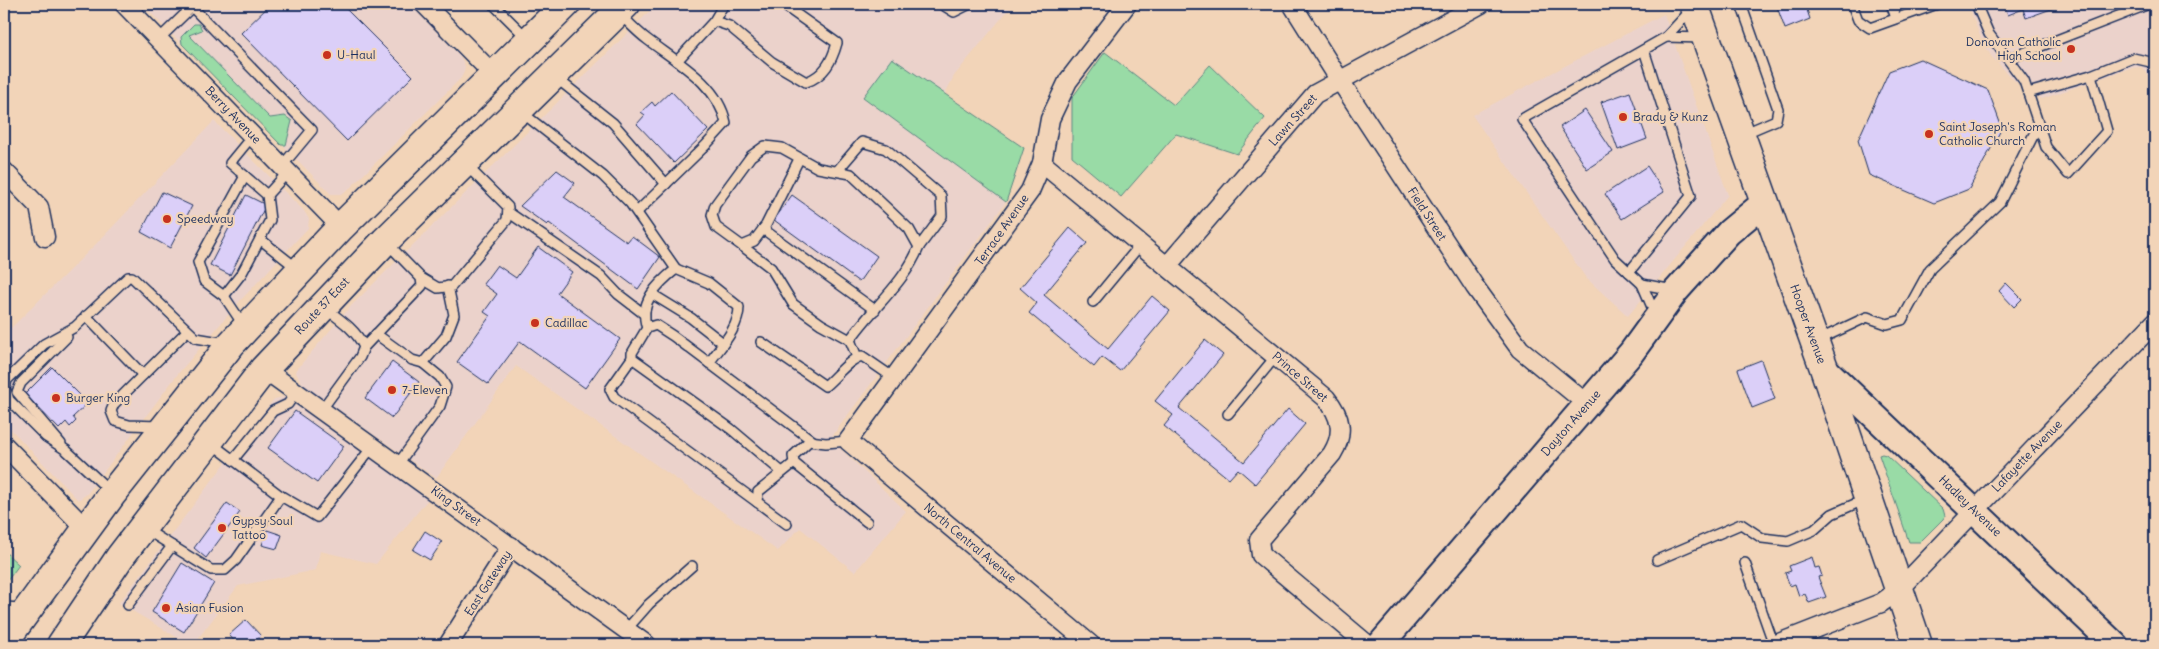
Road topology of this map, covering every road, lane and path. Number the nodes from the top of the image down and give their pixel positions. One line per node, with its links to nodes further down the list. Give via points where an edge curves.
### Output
1 (124, 4): 23 (street, Berry Avenue)
2 (424, 4): 31 (street)
3 (493, 4): 25 (lane)
4 (566, 4): 25 (main road)
5 (724, 4): 21 (lane)
6 (782, 4): 21 (lane, via 837,43 833,58 824,71 806,82 772,62 729,26)
7 (941, 4): 8 (lane, via 954,12)
8 (970, 4)
9 (1127, 4): 41 (street, Terrace Avenue, via 1068,81 1050,119)
10 (1292, 4): 33 (street, Field Street)
11 (1480, 4): 33 (street, Lawn Street)
12 (1741, 4): 38 (lane, via 1778,109 1776,120)
13 (1852, 4): 20 (lane, via 1858,20 1870,28)
14 (1891, 4): 20 (lane)
15 (1937, 4): 20 (lane)
16 (1976, 4): 27 (lane, via 1989,34)
17 (2149, 4): 27 (lane)
18 (1694, 5): 22 (lane); 24 (main road, Hooper Avenue)
19 (622, 8): 28 (lane, via 646,39); 32 (main road, Route 37 East)
20 (1896, 18)
21 (714, 21): 28 (lane)
22 (1666, 37): 24 (lane); 26 (lane)
23 (159, 38): 37 (street, Berry Avenue); 42 (lane, via 192,6 312,130)
24 (1706, 39): 38 (main road, Hooper Avenue)
25 (529, 40): 31 (main road)
26 (1644, 50): 62 (lane, via 1690,196); 62 (lane, via 1522,118 1615,259)
27 (2008, 59): 34 (lane, via 2024,81)
28 (676, 61): 46 (lane, via 715,94 726,123)
29 (2155, 63): 30 (lane, via 2133,58)
30 (2091, 74): 34 (lane); 36 (lane, via 2107,131 2068,174 2046,147)
31 (494, 75): 51 (main road)
32 (552, 76): 35 (main road, Route 37 East); 46 (lane, via 613,123)
33 (1339, 79): 59 (street, Lawn Street, via 1315,94); 96 (street, Field Street, via 1475,287 1520,349)
34 (2028, 93): 36 (lane)
35 (518, 110): 40 (main road, Route 37 East); 50 (lane, via 603,176)
36 (2039, 124): 82 (lane, via 2000,202 1930,269 1902,320 1887,324 1866,317)
37 (253, 135): 42 (street, Berry Avenue); 45 (lane, via 230,163)
38 (1740, 135): 48 (main road, Hooper Avenue)
39 (799, 159): 44 (lane, via 818,168); 52 (lane); 57 (lane, via 782,148 765,146 751,156 715,205 712,215 716,227)
40 (464, 163): 49 (lane, via 508,207); 55 (main road, Route 37 East)
41 (1042, 163): 56 (street, Prince Street); 94 (street, Terrace Avenue, via 1030,191)
42 (285, 169): 47 (lane); 51 (street, Berry Avenue)
43 (4, 171): 53 (street, via 39,207)
44 (837, 171): 58 (lane, via 851,174 909,229); 58 (lane, via 862,142 886,149 941,196 942,216)
45 (245, 176): 47 (lane); 68 (lane, via 198,262 204,281)
46 (666, 184): 50 (lane)
47 (267, 195): 54 (lane, via 270,220)
48 (1764, 203): 66 (street, Dayton Avenue, via 1729,232); 82 (main road, Hooper Avenue)
49 (508, 212): 65 (lane, via 506,220 452,286); 72 (lane, via 601,276)
50 (637, 212): 60 (lane)
51 (340, 227): 61 (main road)
52 (763, 229): 57 (lane, via 754,241); 71 (lane)
53 (45, 237)
54 (260, 239): 61 (lane); 68 (lane, via 242,273)
55 (385, 241): 63 (lane); 70 (main road, Route 37 East)
56 (1141, 244): 59 (street, Prince Street); 69 (lane)
57 (742, 246): 81 (lane, via 771,268 793,304)
58 (919, 247): 71 (lane, via 901,280)
59 (1167, 266): 86 (street, Prince Street)
60 (676, 269): 67 (lane); 84 (lane, via 709,283 739,306 735,327)
61 (300, 271): 80 (main road)
62 (1628, 272): 64 (lane)
63 (421, 278): 65 (lane, via 438,288); 79 (lane, via 422,286)
64 (1642, 284): 66 (lane); 74 (lane)
65 (448, 286): 90 (lane, via 454,316 446,336)
66 (1676, 290): 74 (street, Dayton Avenue)
67 (652, 294): 72 (lane, via 645,303); 84 (lane, via 684,313)
68 (224, 296): 80 (lane)
69 (1093, 302)
70 (322, 306): 85 (lane, via 349,327); 92 (main road, Route 37 East)
71 (875, 310): 81 (lane)
72 (644, 314): 77 (lane)
73 (86, 316): 76 (lane); 78 (lane, via 132,276); 93 (lane)
74 (1656, 318): 96 (street, Dayton Avenue)
75 (2155, 322): 114 (street, Lafayette Avenue)
76 (75, 327): 105 (lane, via 21,383 17,392); 105 (lane, via 44,344 7,380 5,388 9,400 46,437)
77 (647, 328): 88 (lane); 89 (lane, via 656,325)
78 (187, 331): 80 (lane, via 196,338); 93 (lane)
79 (376, 334): 85 (lane); 90 (lane, via 412,360)
80 (238, 336): 99 (main road)
81 (850, 340): 87 (lane)
82 (1814, 341): 91 (main road, Hooper Avenue)
83 (761, 342): 87 (lane, via 826,386)
84 (723, 343): 89 (lane)
85 (364, 347): 97 (lane)
86 (1276, 356): 98 (lane); 133 (street, Prince Street, via 1337,411 1340,442 1259,540 1261,555)
87 (857, 357): 94 (lane, via 862,356)
88 (632, 358): 109 (lane, via 731,429); 113 (lane, via 610,389 614,397)
89 (709, 362): 100 (lane)
90 (423, 363): 108 (lane, via 440,377 446,387 445,396)
91 (1824, 368): 112 (main road, Hooper Avenue); 114 (street, Hadley Avenue)
92 (264, 369): 95 (street, King Street); 102 (main road, Route 37 East)
93 (143, 375): 99 (lane, via 114,404 111,411 115,421)
94 (894, 378): 101 (street, Terrace Avenue)
95 (296, 392): 97 (street, King Street); 106 (lane, via 288,404 273,411)
96 (1587, 404): 134 (street, Dayton Avenue)
97 (322, 410): 104 (street, King Street)
98 (1228, 414)
99 (164, 426): 110 (main road)
100 (813, 441): 101 (lane); 107 (lane, via 793,456)
101 (848, 441): 132 (street, North Central Avenue)
102 (208, 442): 106 (lane); 117 (main road, Route 37 East)
103 (4, 445): 118 (street)
104 (373, 446): 108 (street, King Street); 111 (lane, via 317,518)
105 (66, 450): 110 (lane)
106 (233, 460): 111 (lane)
107 (794, 463): 109 (lane); 115 (lane)
108 (398, 464): 120 (street, King Street)
109 (782, 472): 113 (lane, via 758,492)
110 (112, 494): 118 (main road)
111 (281, 496): 119 (lane, via 236,560 225,570 211,570)
112 (1868, 498): 121 (lane, via 1832,514 1814,530 1788,541 1762,538 1741,524); 124 (main road, Hooper Avenue)
113 (757, 502): 116 (lane)
114 (1975, 511): 124 (street, Lafayette Avenue); 137 (street, Hadley Avenue)
115 (867, 522)
116 (787, 524)
117 (143, 527): 119 (lane); 129 (main road, Route 37 East)
118 (86, 529): 126 (main road)
119 (172, 546): 125 (lane)
120 (511, 546): 127 (street, King Street); 130 (street, East Gateway)
121 (1657, 560)
122 (1745, 563): 135 (lane)
123 (692, 566): 127 (lane, via 648,604)
124 (1899, 590): 135 (street, Lafayette Avenue, via 1881,603); 136 (main road, Hooper Avenue)
125 (128, 605)
126 (16, 608): 128 (main road)
127 (626, 630): 131 (street, King Street)
128 (4, 642)
129 (61, 645)
130 (448, 645)
131 (647, 645)
132 (1092, 645)
133 (1368, 645)
134 (1380, 645)
135 (1774, 645)
136 (1918, 645)
137 (2116, 645)

